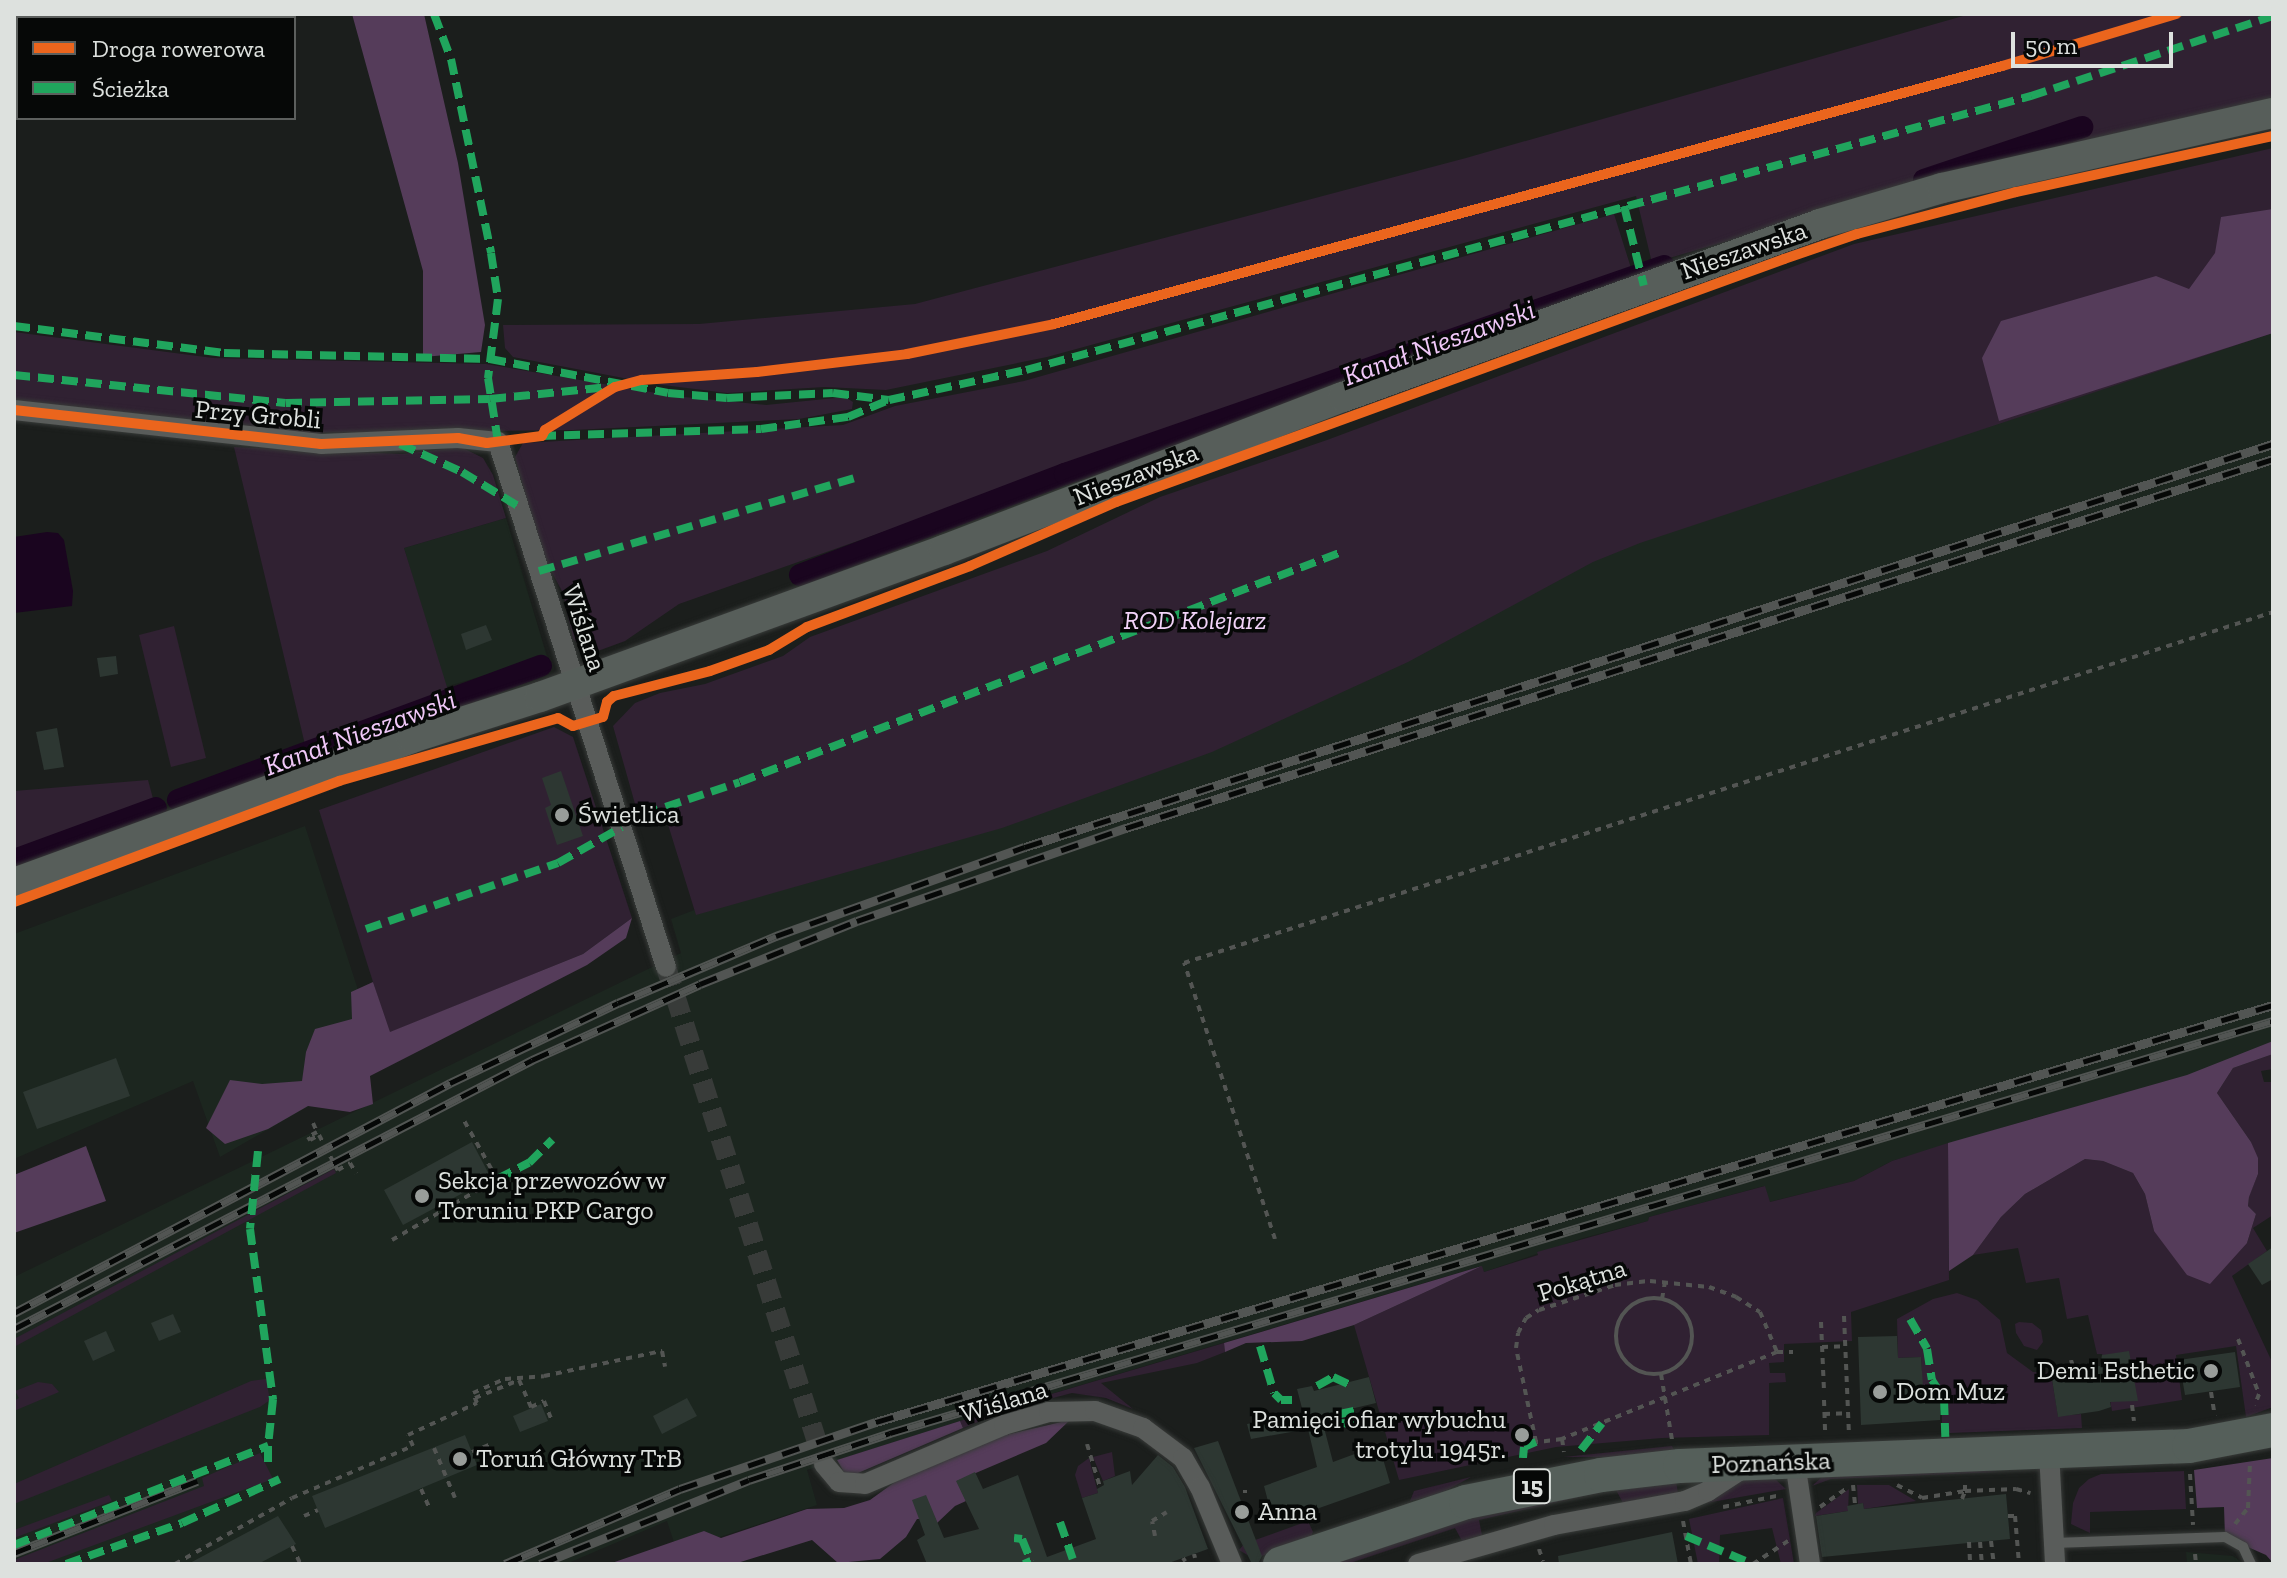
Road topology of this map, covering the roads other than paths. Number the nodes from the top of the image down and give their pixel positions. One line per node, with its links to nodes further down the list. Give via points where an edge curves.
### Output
1 (2273, 113): 4 (main road, Nieszawska, via 1942,188 1820,224)
2 (14, 410): 3 (street, Przy Grobli, via 321,444 458,438)
3 (498, 442): 4 (street, Wiślana)
4 (575, 684): 5 (main road, Nieszawska); 6 (street, Wiślana)
5 (14, 883)
6 (666, 967)
7 (2273, 1430): 8 (main road, Poznańska / 15, via 2189,1446)
8 (2049, 1452): 9 (main road, Poznańska / 15); 12 (street)
9 (1795, 1462): 11 (main road, Poznańska / 15); 16 (street)
10 (824, 1464): 13 (street, Wiślana, via 839,1482 865,1484 1004,1425 1049,1412 1095,1411 1143,1428 1183,1458)
11 (1750, 1464): 14 (main road, Poznańska / 15, via 1641,1470 1528,1487 1409,1519); 15 (street, via 1685,1501 1554,1525)
12 (2054, 1554): 17 (lane, via 2225,1537 2243,1547)
13 (1232, 1564)
14 (1280, 1564)
15 (1418, 1564)
16 (1810, 1564)
17 (2251, 1564)

